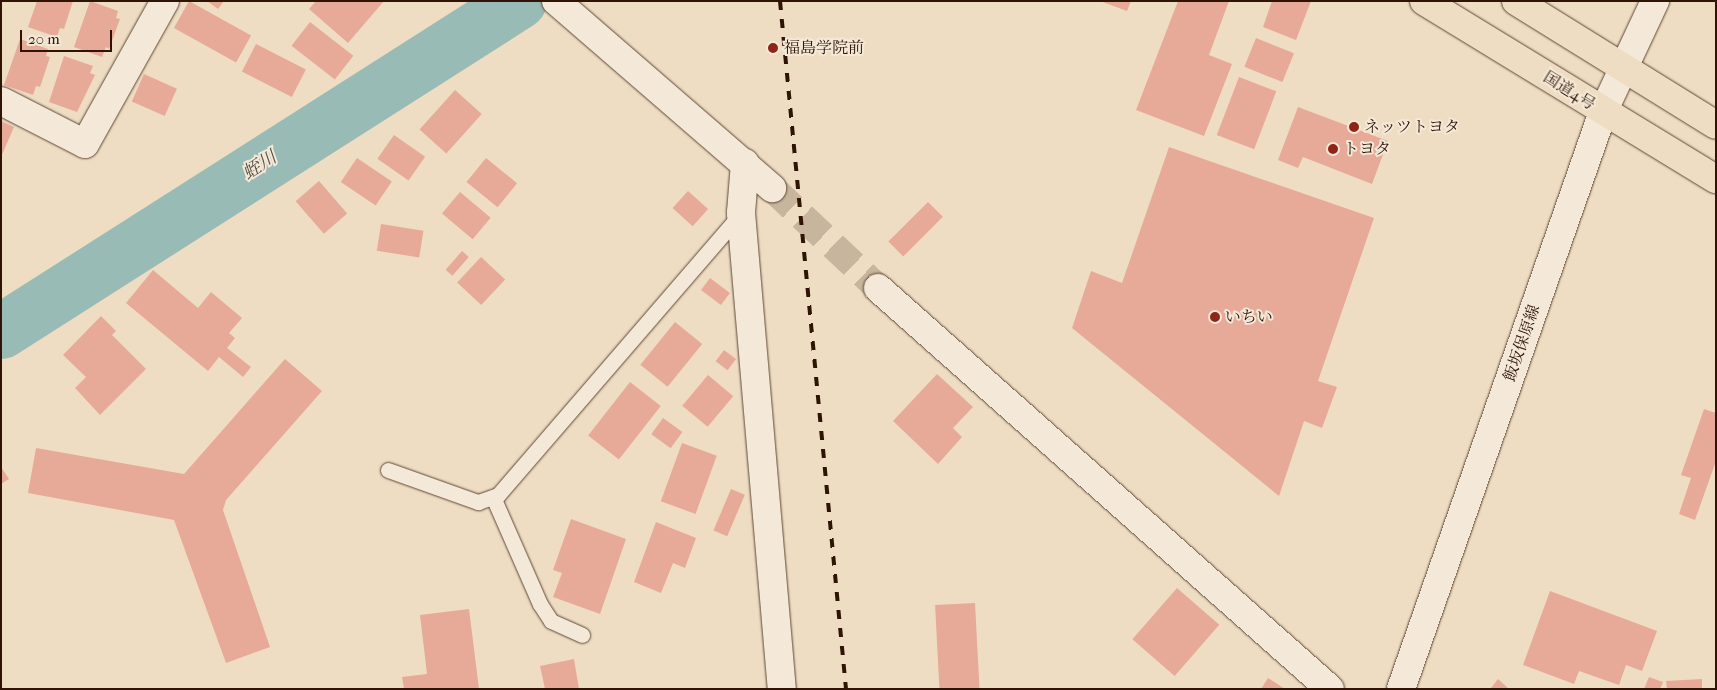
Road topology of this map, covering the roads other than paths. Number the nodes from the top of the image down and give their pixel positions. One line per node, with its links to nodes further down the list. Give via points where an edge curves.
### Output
1 (165, 1): 7 (street, via 85,144)
2 (1424, 1): 8 (highway, 国道4号)
3 (1516, 1): 6 (highway)
4 (1655, 1): 6 (street, 飯坂保原線)
5 (565, 9): 10 (street)
6 (1624, 69): 8 (street, 飯坂保原線); 9 (highway)
7 (1, 101)
8 (1603, 112): 11 (highway, 国道4号); 20 (street, 飯坂保原線)
9 (1716, 125)
10 (745, 163): 12 (street); 13 (street)
11 (1716, 179)
12 (772, 188)
13 (741, 213): 16 (lane); 18 (street)
14 (878, 288): 19 (street)
15 (388, 470): 16 (lane, via 478,502)
16 (493, 497): 17 (lane, via 540,604 551,620)
17 (582, 635)
18 (782, 689)
19 (1330, 689)
20 (1401, 689)

